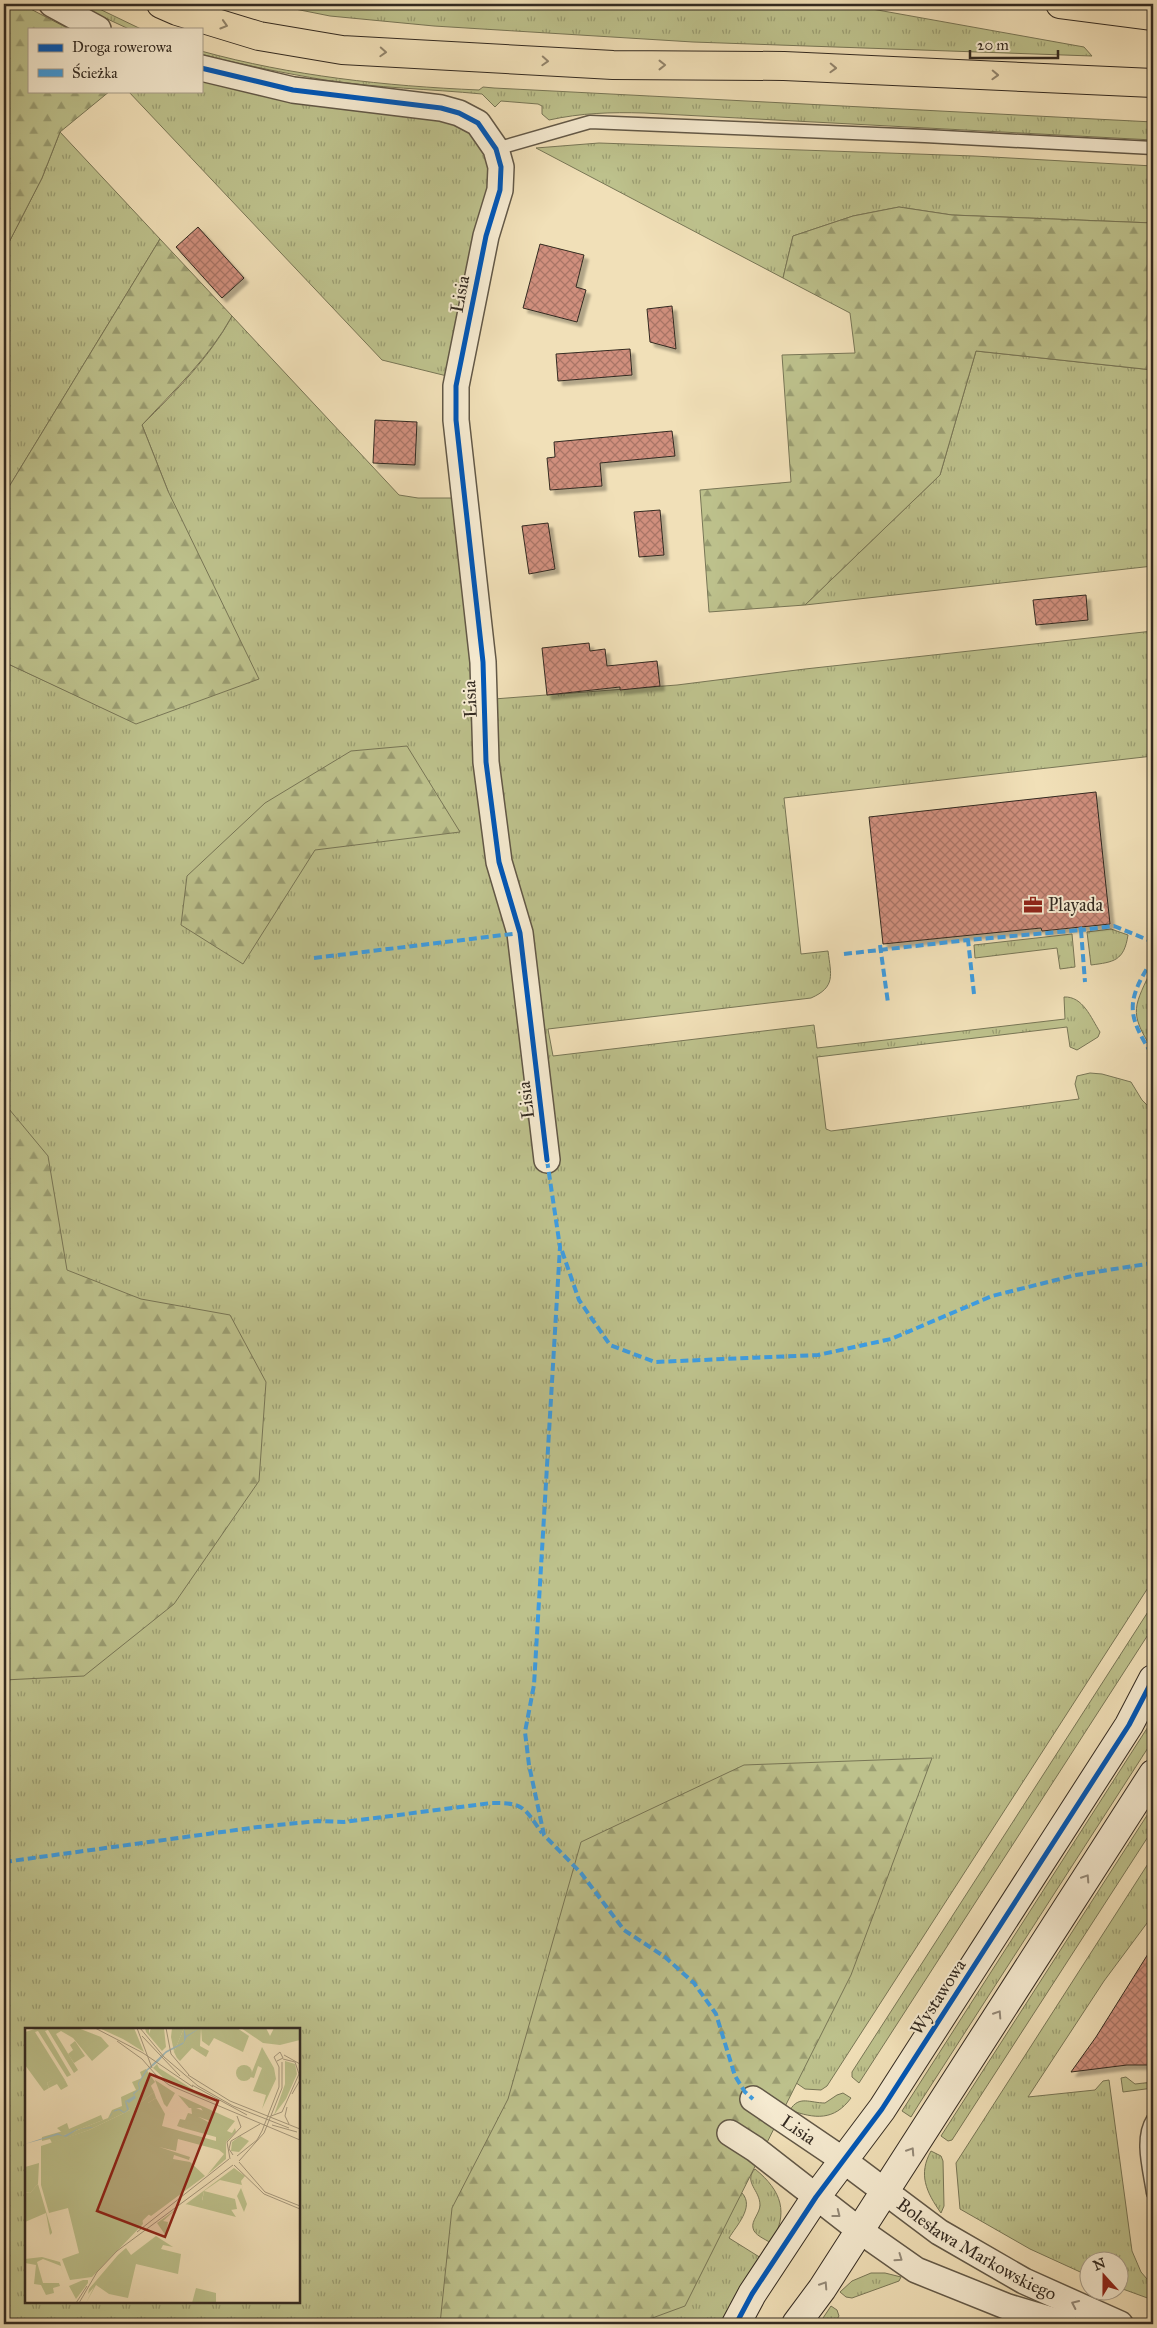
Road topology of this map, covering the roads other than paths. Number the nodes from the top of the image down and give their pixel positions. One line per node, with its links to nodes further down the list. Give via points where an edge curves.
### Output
1 (52, 4): 5 (street)
2 (161, 4): 7 (main road, one-way to 7, via 259,36 342,50 613,65 784,66)
3 (1060, 4): 4 (main road)
4 (1153, 16)
5 (96, 28)
6 (202, 68): 8 (street, via 293,90 441,108 478,123)
7 (1153, 83)
8 (496, 148): 9 (lane, via 590,122); 10 (street, Lisia, via 501,167 500,190 486,236 456,386 456,420 483,662 486,762 499,862 520,933)
9 (1153, 148)
10 (547, 1160)
11 (1153, 1679): 16 (street, Wystawowa, via 1124,1734 882,2109)
12 (1153, 1774): 17 (street, one-way to 12)
13 (753, 2099): 16 (street, Lisia)
14 (1153, 2119): 18 (lane, via 1148,2130 1147,2147)
15 (730, 2134): 19 (street)
16 (843, 2160): 17 (street, Bolesława Markowskiego); 19 (street, Wystawowa)
17 (884, 2192): 20 (street); 24 (street, Bolesława Markowskiego, one-way to 17, via 1024,2281 939,2232)
18 (1153, 2193)
19 (816, 2197): 20 (street, Bolesława Markowskiego, one-way to 20); 21 (street, Wystawowa)
20 (859, 2230): 22 (street, one-way to 20); 23 (street, Bolesława Markowskiego, one-way to 23, via 916,2270 1008,2307)
21 (736, 2324)
22 (796, 2324)
23 (1065, 2324)
24 (1120, 2324)

